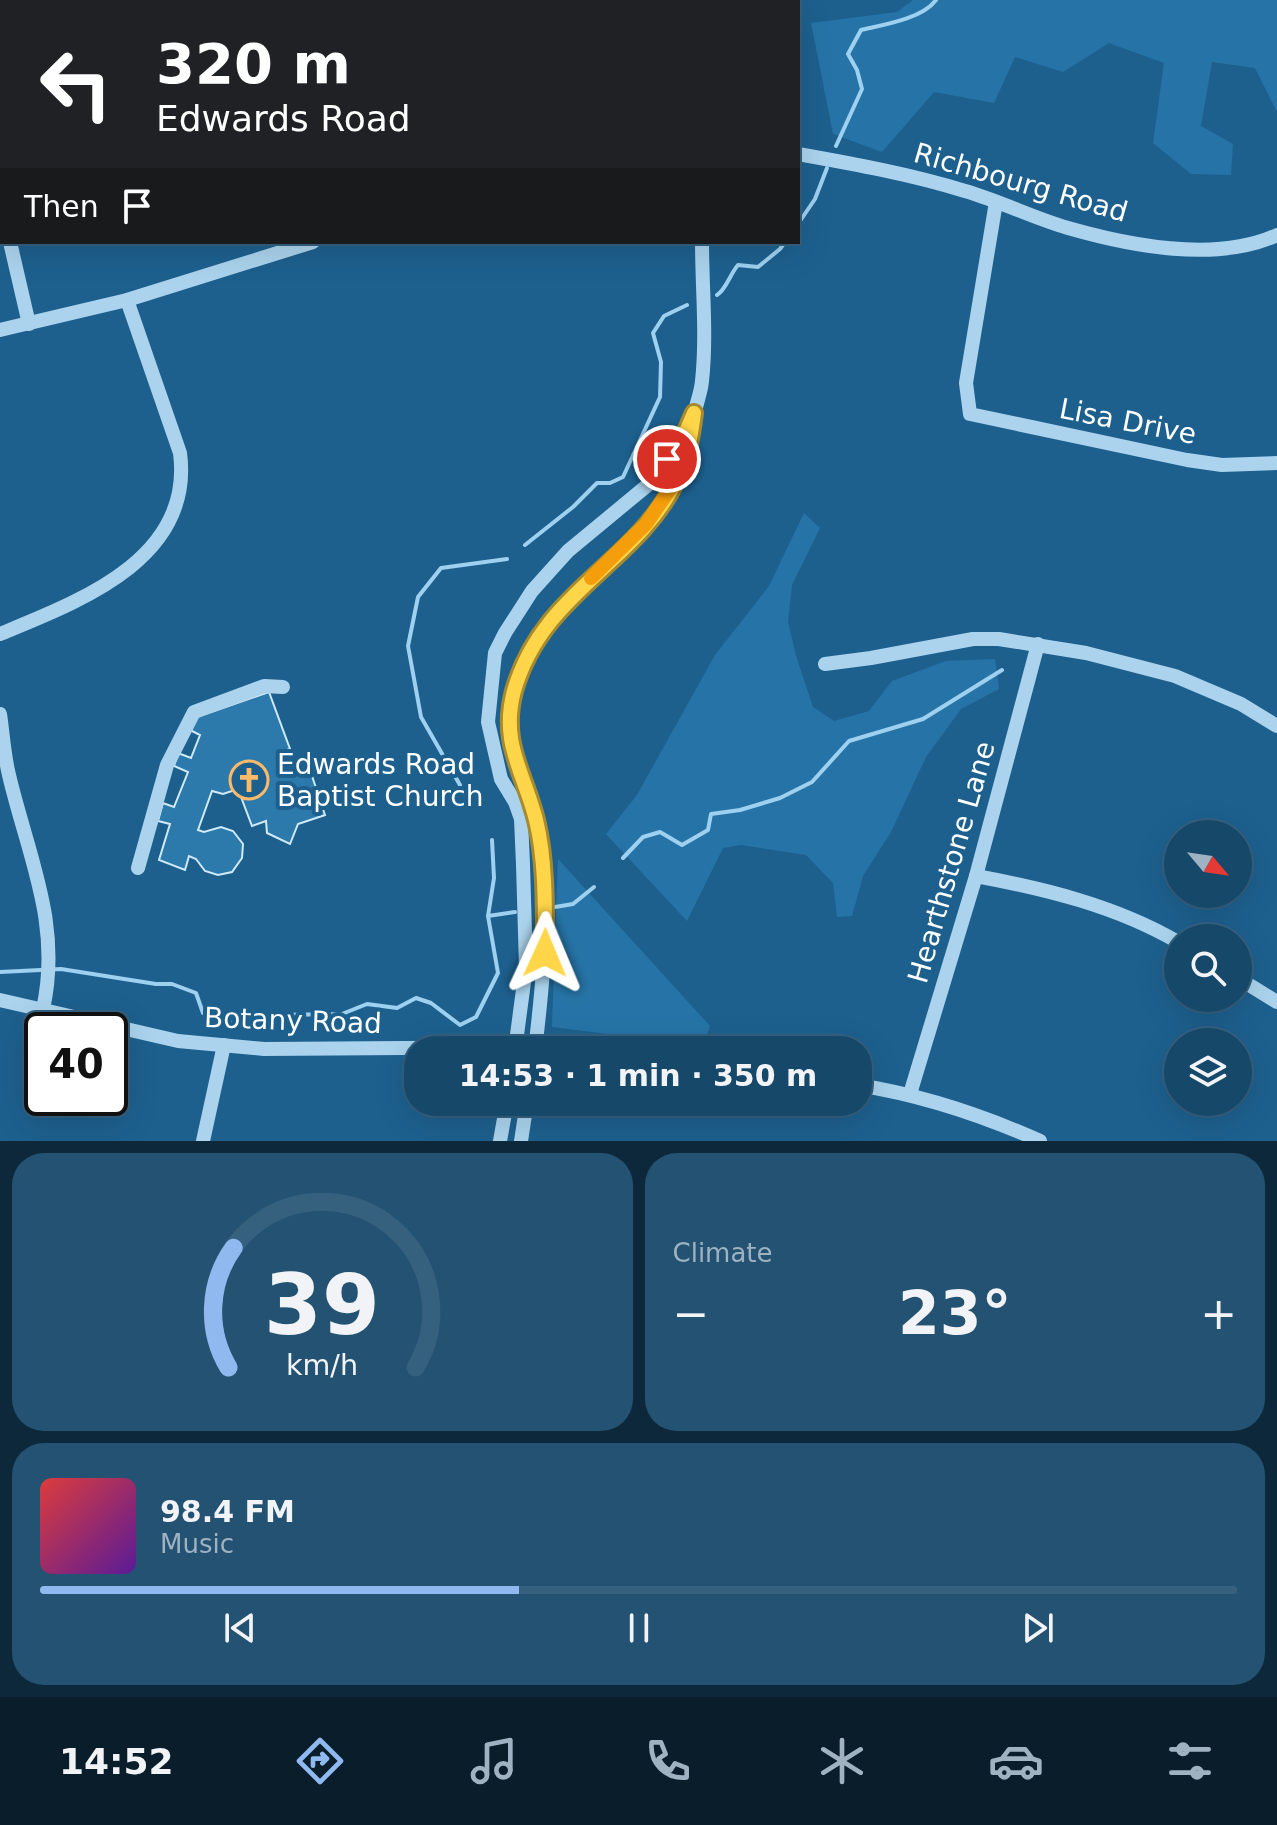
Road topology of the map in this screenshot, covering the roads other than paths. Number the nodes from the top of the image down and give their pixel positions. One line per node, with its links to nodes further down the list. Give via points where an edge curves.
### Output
1 (800, 154): 2 (street, Richbourg Road, via 923,179)
2 (996, 202): 3 (street, Richbourg Road, via 1068,228 1161,246 1217,250); 11 (street, Lisa Drive, via 966,383 970,414 1187,460)
3 (1277, 235)
4 (10, 244): 8 (street)
5 (307, 244): 7 (street)
6 (702, 244): 10 (street, via 702,383)
7 (127, 300): 8 (street); 12 (street, via 180,453 179,502 147,551 115,580)
8 (29, 324): 9 (street)
9 (0, 330)
10 (694, 413): 25 (street, via 649,484 568,551 532,591 495,653 488,722 501,779 521,819 526,967); 26 (street, via 691,441 665,500 557,612 535,643 514,692 509,734 536,821 545,914)
11 (1277, 463)
12 (0, 634)
13 (1038, 644): 14 (street, via 973,639); 17 (street, via 1175,676); 19 (street, Hearthstone Lane)
14 (825, 664)
15 (283, 687): 18 (street, via 264,686 194,712 167,765)
16 (0, 714): 24 (street, via 8,773 51,958)
17 (1277, 726)
18 (138, 868)
19 (976, 876): 20 (street, via 1051,891); 30 (street, Hearthstone Lane)
20 (1164, 934)
21 (1252, 987): 23 (street)
22 (0, 1000): 24 (street, Botany Road)
23 (1277, 1002)
24 (43, 1009): 27 (street, Botany Road, via 178,1041)
25 (517, 1036)
26 (536, 1036)
27 (224, 1045): 28 (street, Botany Road); 33 (street)
28 (404, 1049)
29 (872, 1087): 30 (street)
30 (910, 1094): 36 (street)
31 (504, 1116): 34 (street)
32 (525, 1116): 35 (street)
33 (203, 1141)
34 (500, 1141)
35 (521, 1141)
36 (1040, 1141)

